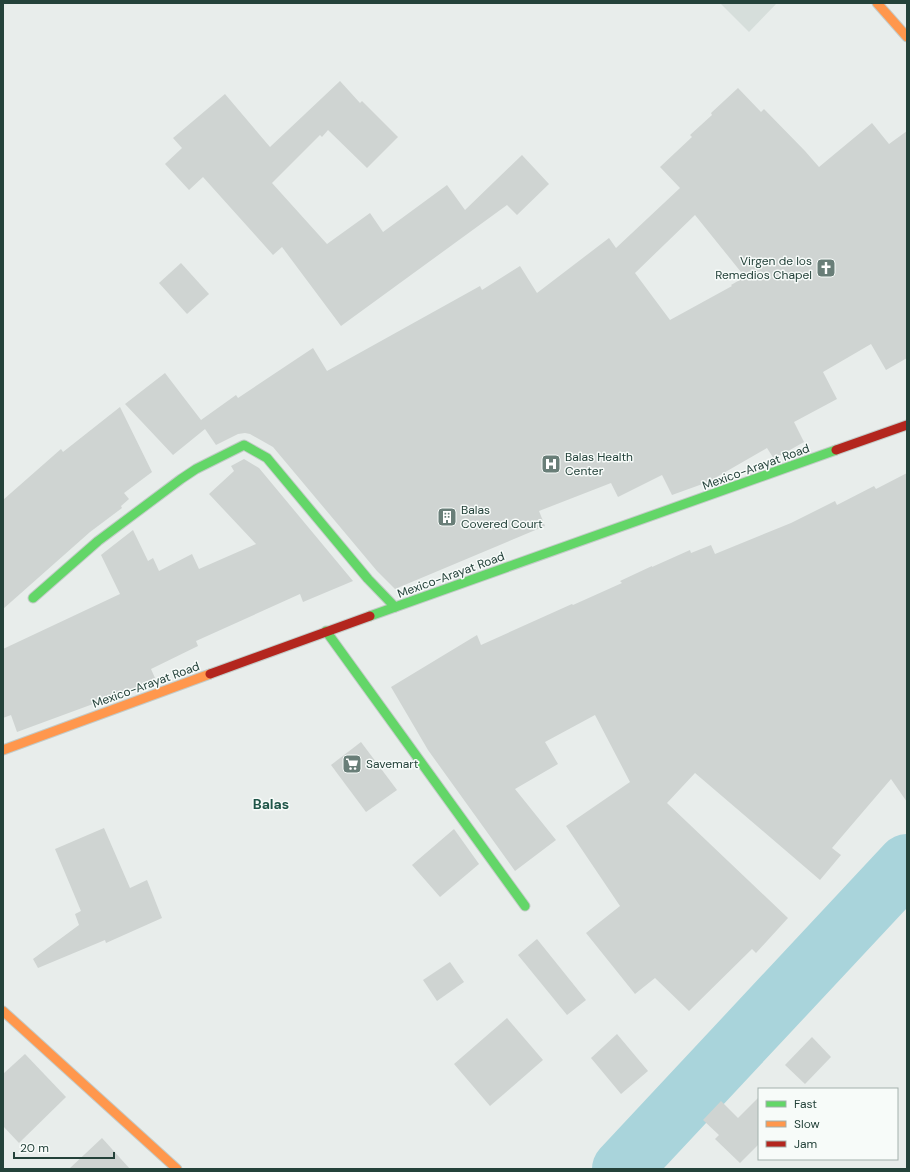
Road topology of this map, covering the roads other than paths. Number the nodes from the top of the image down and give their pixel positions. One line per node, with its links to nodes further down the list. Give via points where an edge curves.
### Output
1 (877, 3): 2 (street)
2 (907, 37)
3 (907, 425): 5 (street, Mexico-Arayat Road)
4 (32, 598): 5 (street, via 98,541 181,479 244,444 267,458 368,579)
5 (395, 607): 6 (street, Mexico-Arayat Road)
6 (326, 631): 7 (street, Mexico-Arayat Road); 8 (street)
7 (3, 750)
8 (525, 906)
9 (3, 1011): 10 (street)
10 (177, 1169)

